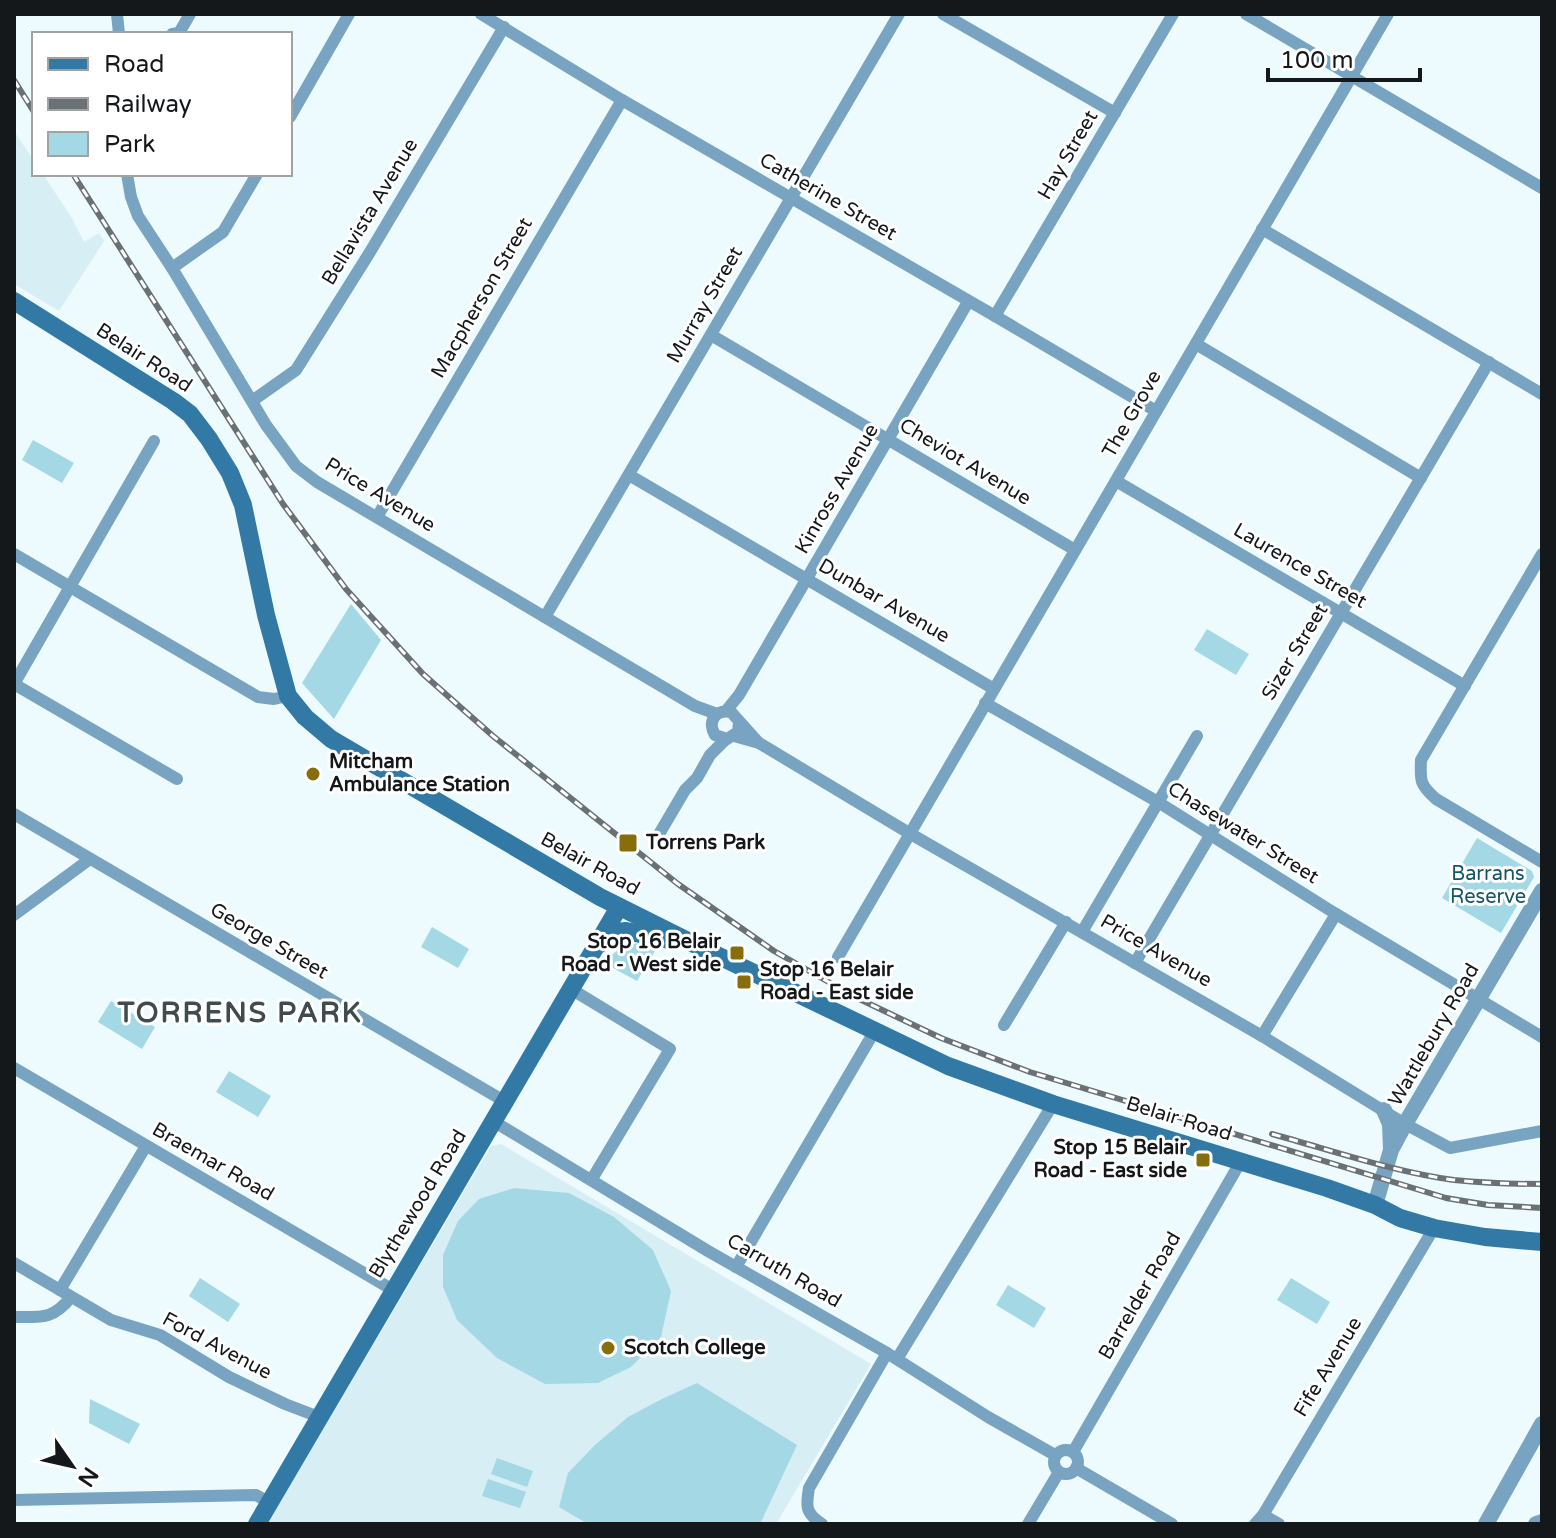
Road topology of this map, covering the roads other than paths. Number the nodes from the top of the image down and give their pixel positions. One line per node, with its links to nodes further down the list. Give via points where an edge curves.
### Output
1 (190, 14): 11 (street)
2 (349, 14): 15 (street)
3 (481, 14): 10 (street, Catherine Street)
4 (881, 14): 9 (street)
5 (943, 14): 14 (street)
6 (1173, 14): 14 (street, Hay Street)
7 (1246, 14): 12 (street)
8 (1388, 14): 12 (street, The Grove)
9 (897, 18): 19 (street, Murray Street)
10 (504, 27): 13 (street, Catherine Street); 29 (street, Bellavista Avenue, via 296,370)
11 (180, 32)
12 (1351, 77): 18 (street); 20 (street, The Grove)
13 (622, 100): 19 (street, Catherine Street); 36 (street, Macpherson Street)
14 (1115, 113): 24 (street, Hay Street)
15 (292, 114)
16 (127, 176): 21 (street, Price Avenue, via 138,216)
17 (256, 176): 21 (street, via 223,232)
18 (1542, 188)
19 (791, 198): 23 (street, Catherine Street); 25 (street, Murray Street)
20 (1262, 229): 26 (street, The Grove); 27 (street)
21 (172, 268): 29 (street, Price Avenue)
22 (14, 301): 47 (main road, Belair Road, via 173,401 209,439 243,505)
23 (968, 302): 24 (street, Catherine Street); 31 (street, Kinross Avenue)
24 (995, 316): 30 (street, Catherine Street)
25 (711, 335): 31 (street, Cheviot Avenue); 33 (street, Murray Street)
26 (1196, 344): 30 (street, The Grove); 34 (street)
27 (1489, 362): 28 (street); 34 (street, Sizer Street)
28 (1542, 394)
29 (252, 401): 36 (street, Price Avenue, via 296,466)
30 (1156, 411): 35 (street, The Grove)
31 (888, 440): 37 (street, Cheviot Avenue); 40 (street, Kinross Avenue)
32 (154, 441): 41 (street)
33 (629, 475): 40 (street, Dunbar Avenue); 43 (street, Murray Street)
34 (1421, 478): 42 (street, Sizer Street)
35 (1116, 481): 37 (street, The Grove); 42 (street, Laurence Street)
36 (377, 517): 43 (street, Price Avenue)
37 (1075, 550): 46 (street, The Grove)
38 (14, 554): 41 (street)
39 (1542, 554): 45 (street)
40 (808, 579): 46 (street, Dunbar Avenue); 49 (street, Kinross Avenue)
41 (70, 587): 44 (street); 47 (street, via 258,697)
42 (1341, 613): 45 (street, Laurence Street); 58 (street, Sizer Street)
43 (545, 617): 49 (street, Price Avenue)
44 (14, 684): 54 (street)
45 (1465, 686): 61 (street, via 1421,760 1423,788)
46 (994, 689): 48 (street, The Grove)
47 (288, 696): 63 (main road, Belair Road, via 331,739)
48 (985, 703): 55 (street, Chasewater Street); 57 (street, The Grove)
49 (723, 720): 51 (street, via 738,732); 51 (street, Price Avenue, via 719,738); 52 (street, Price Avenue); 53 (street)
50 (1197, 736): 55 (street)
51 (730, 738): 52 (street, Price Avenue); 53 (street)
52 (759, 743): 57 (street, Price Avenue)
53 (710, 755): 59 (street)
54 (177, 779)
55 (1158, 802): 58 (street, Chasewater Street); 67 (street)
56 (14, 814): 60 (street, George Street)
57 (909, 833): 66 (street, Price Avenue); 70 (street, The Grove)
58 (1210, 836): 64 (street, Chasewater Street); 71 (street, Sizer Street)
59 (655, 841)
60 (90, 859): 65 (street); 79 (street, George Street)
61 (1542, 862)
62 (1542, 891): 73 (street, Wattlebury Road)
63 (619, 907): 68 (main road, Belair Road); 69 (main road, Blythewood Road)
64 (1336, 914): 73 (street, Chasewater Street); 76 (street)
65 (14, 915)
66 (1066, 922): 67 (street, Price Avenue); 74 (street)
67 (1082, 932): 71 (street, Price Avenue)
68 (696, 945): 69 (main road, via 626,931 616,932); 75 (main road, Belair Road)
69 (591, 951): 72 (main road, Blythewood Road)
70 (838, 957)
71 (1135, 963): 76 (street, Price Avenue)
72 (571, 989): 79 (main road, Blythewood Road); 88 (street, via 670,1049)
73 (1478, 999): 77 (street, Chasewater Street); 83 (street, Wattlebury Road)
74 (1004, 1025)
75 (874, 1032): 80 (main road, Belair Road); 94 (street)
76 (1262, 1036): 81 (street, Price Avenue)
77 (1542, 1037)
78 (14, 1068): 85 (street, Braemar Road)
79 (504, 1101): 82 (main road, Blythewood Road)
80 (1053, 1104): 87 (main road, Belair Road); 98 (street)
81 (1384, 1110): 83 (street, Price Avenue); 86 (street)
82 (493, 1121): 88 (street, Carruth Road); 95 (main road, Blythewood Road)
83 (1405, 1124): 84 (street, Price Avenue, via 1450,1148); 86 (street, Wattlebury Road)
84 (1542, 1131)
85 (146, 1146): 95 (street, Braemar Road); 96 (street)
86 (1391, 1150): 89 (street, Wattlebury Road)
87 (1241, 1161): 89 (main road, Belair Road); 101 (street, Barrelder Road)
88 (592, 1179): 94 (street, Carruth Road)
89 (1375, 1205): 90 (main road, Belair Road); 91 (main road, Belair Road, via 1510,1230)
90 (1434, 1228): 92 (main road, Belair Road); 107 (street, Fife Avenue)
91 (1542, 1230)
92 (1542, 1242)
93 (14, 1263): 96 (street, Ford Avenue)
94 (736, 1267): 98 (street, Carruth Road)
95 (393, 1290): 99 (main road, Blythewood Road)
96 (65, 1294): 97 (street, via 59,1312); 99 (street, Ford Avenue, via 111,1320 160,1335 229,1377)
97 (14, 1317)
98 (892, 1356): 102 (street, Carruth Road); 110 (street, via 809,1488 808,1512)
99 (319, 1417): 106 (main road, Blythewood Road)
100 (1542, 1424): 114 (street)
101 (1073, 1452): 102 (street); 103 (street)
102 (1055, 1455): 104 (street)
103 (1076, 1468): 104 (street); 112 (street)
104 (1059, 1472): 111 (street)
105 (14, 1500): 106 (street, via 256,1495)
106 (270, 1503): 109 (main road, Blythewood Road)
107 (1259, 1520): 113 (street)
108 (1542, 1522): 115 (street)
109 (257, 1524)
110 (822, 1524)
111 (1028, 1524)
112 (1172, 1524)
113 (1279, 1524)
114 (1486, 1524)
115 (1536, 1524)

